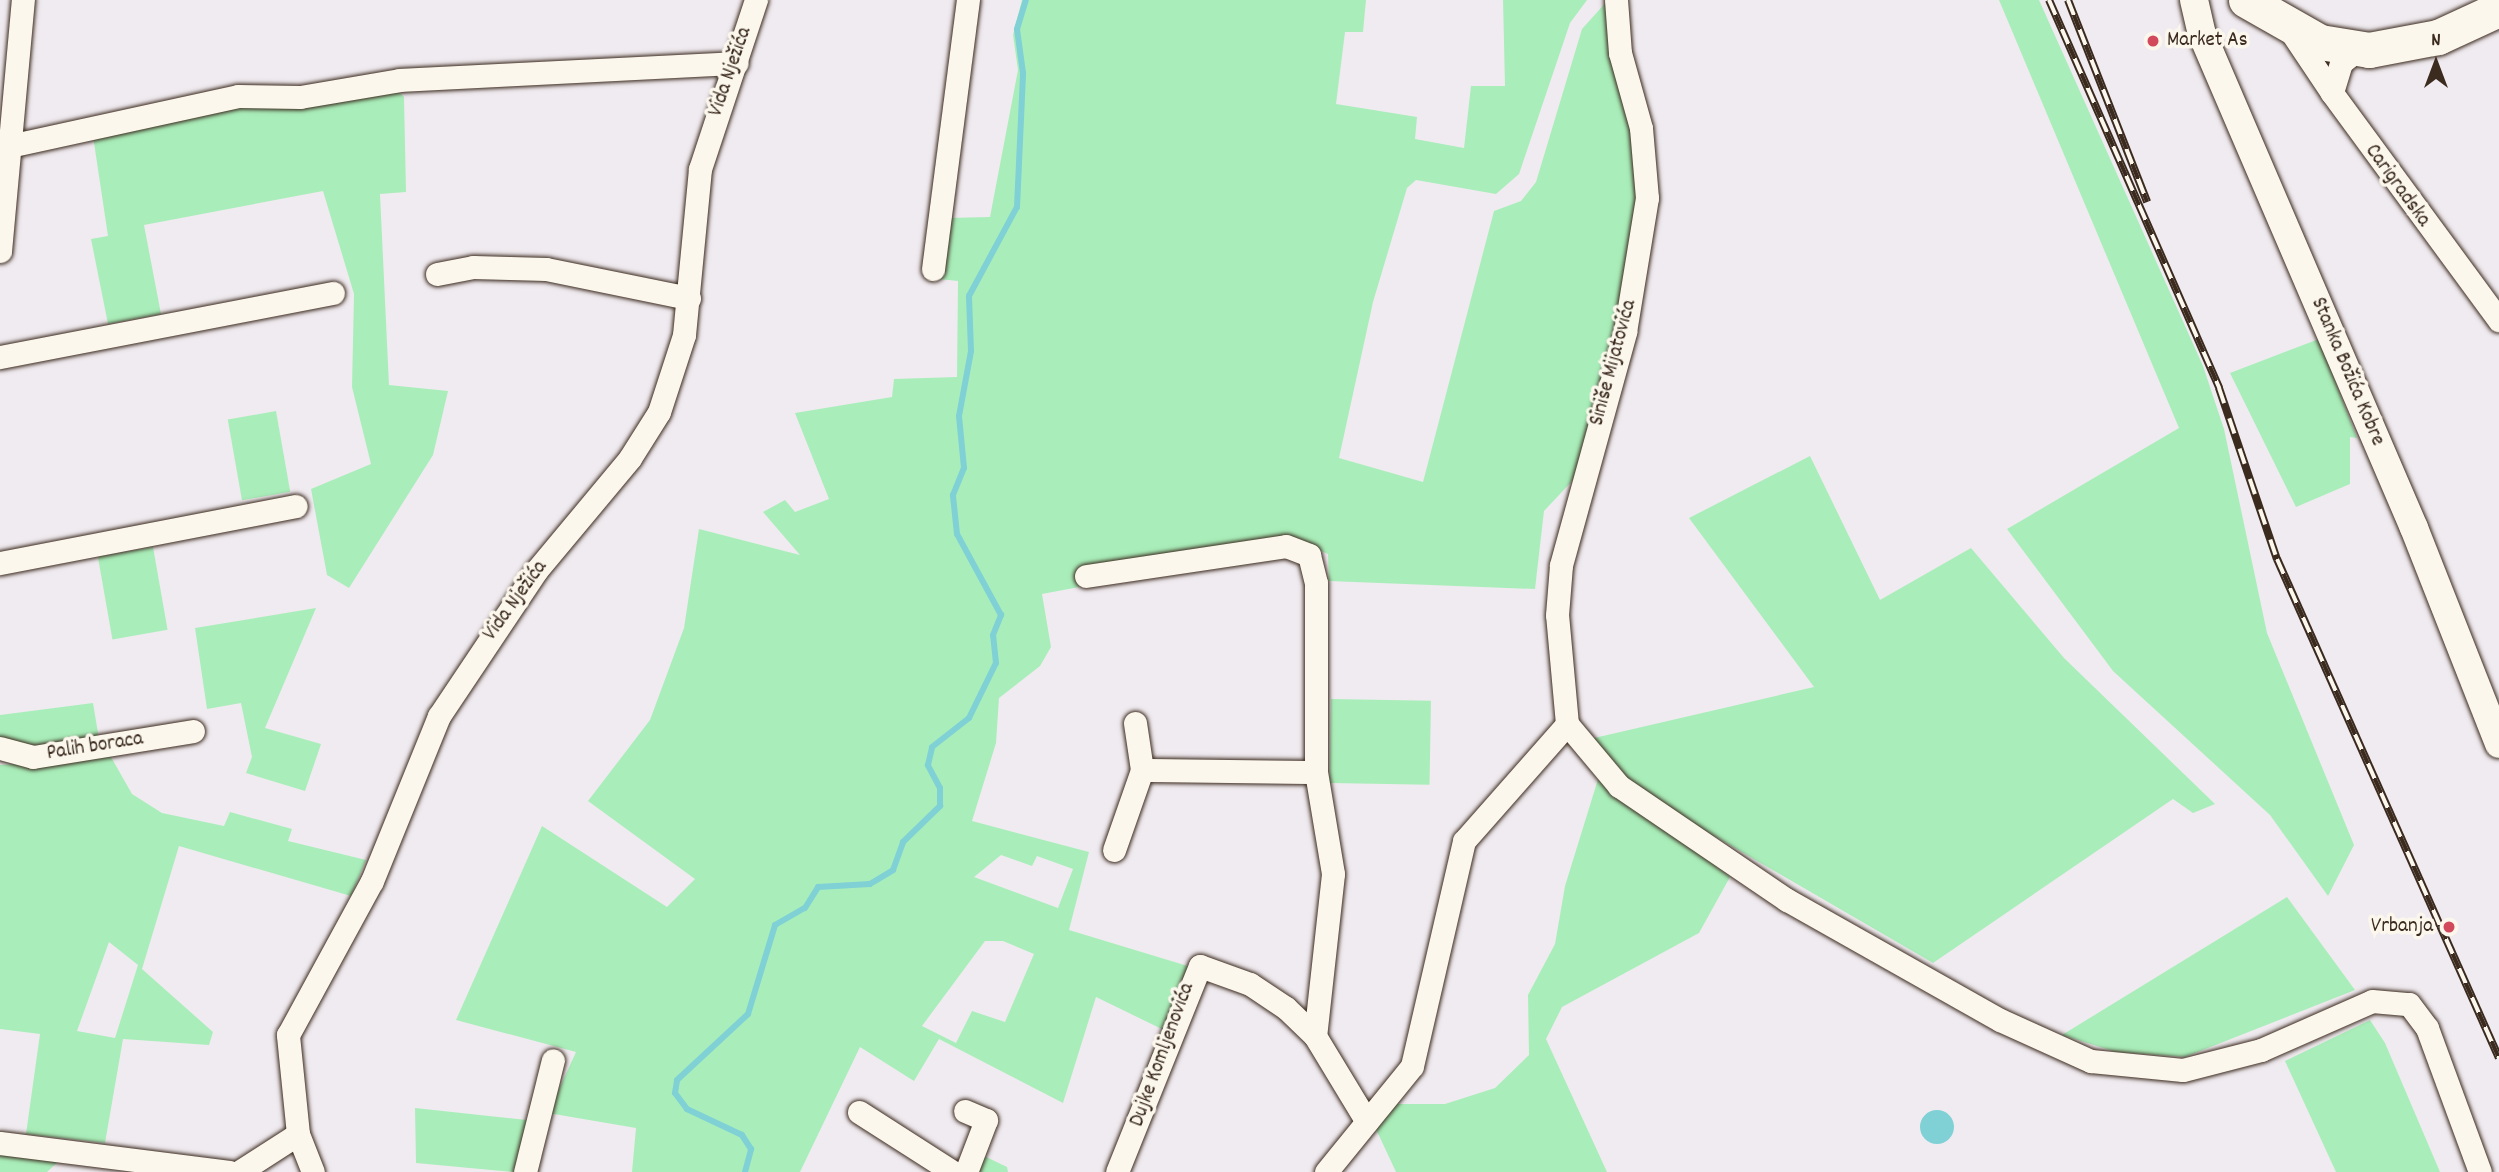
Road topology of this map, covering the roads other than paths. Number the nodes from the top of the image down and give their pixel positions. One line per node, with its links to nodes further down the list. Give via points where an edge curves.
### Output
1 (23, 0): 12 (street)
2 (757, 0): 10 (street, Vida Nježića)
3 (968, 0): 14 (street)
4 (1616, 0): 24 (street, Siniše Mijatovića, via 1618,42 1642,128 1647,198 1625,332 1561,565 1557,615)
5 (2246, 0): 8 (main road)
6 (2200, 5): 26 (street, Stanka Božića Kobre)
7 (2499, 9): 9 (main road, via 2406,46)
8 (2288, 27): 9 (main road); 11 (street, Carigradska)
9 (2358, 49): 11 (street, via 2341,63)
10 (737, 63): 12 (street, via 400,80 300,97 238,96); 17 (street, Vida Nježića, via 700,169)
11 (2332, 93): 18 (street, Carigradska)
12 (4, 147): 13 (street)
13 (0, 251)
14 (933, 269)
15 (438, 274): 17 (street, via 473,267 546,269)
16 (333, 293): 19 (street)
17 (689, 298): 36 (street, Vida Nježića, via 684,335 653,423 536,571 453,692 405,790 372,881 295,1018 287,1051)
18 (2499, 320)
19 (0, 357)
20 (296, 506): 21 (street)
21 (0, 563)
22 (1086, 576): 29 (street, via 1286,546 1309,555 1316,583)
23 (1135, 723): 28 (street)
24 (1567, 724): 35 (street, via 1464,841 1412,1066); 46 (street, via 1612,780 1787,900 2000,1020 2091,1061 2183,1070 2261,1050 2372,1001 2409,1004 2434,1045)
25 (192, 730): 27 (street, Palih boraca, via 33,757)
26 (2499, 744)
27 (0, 748)
28 (1142, 770): 29 (street); 30 (street)
29 (1316, 772): 31 (street, via 1333,874)
30 (1114, 850)
31 (1315, 1036): 35 (street, Dujke Komljenovića); 44 (street, Dujke Komljenovića, via 1263,991 1200,966)
32 (553, 1060): 41 (street)
33 (964, 1111): 43 (street, via 985,1120)
34 (859, 1112): 42 (street)
35 (1367, 1122): 45 (street)
36 (298, 1134): 39 (street); 40 (street)
37 (0, 1143): 38 (street)
38 (229, 1172)
39 (239, 1172)
40 (313, 1172)
41 (524, 1172)
42 (953, 1172)
43 (966, 1172)
44 (1117, 1172)
45 (1326, 1172)
46 (2480, 1172)

